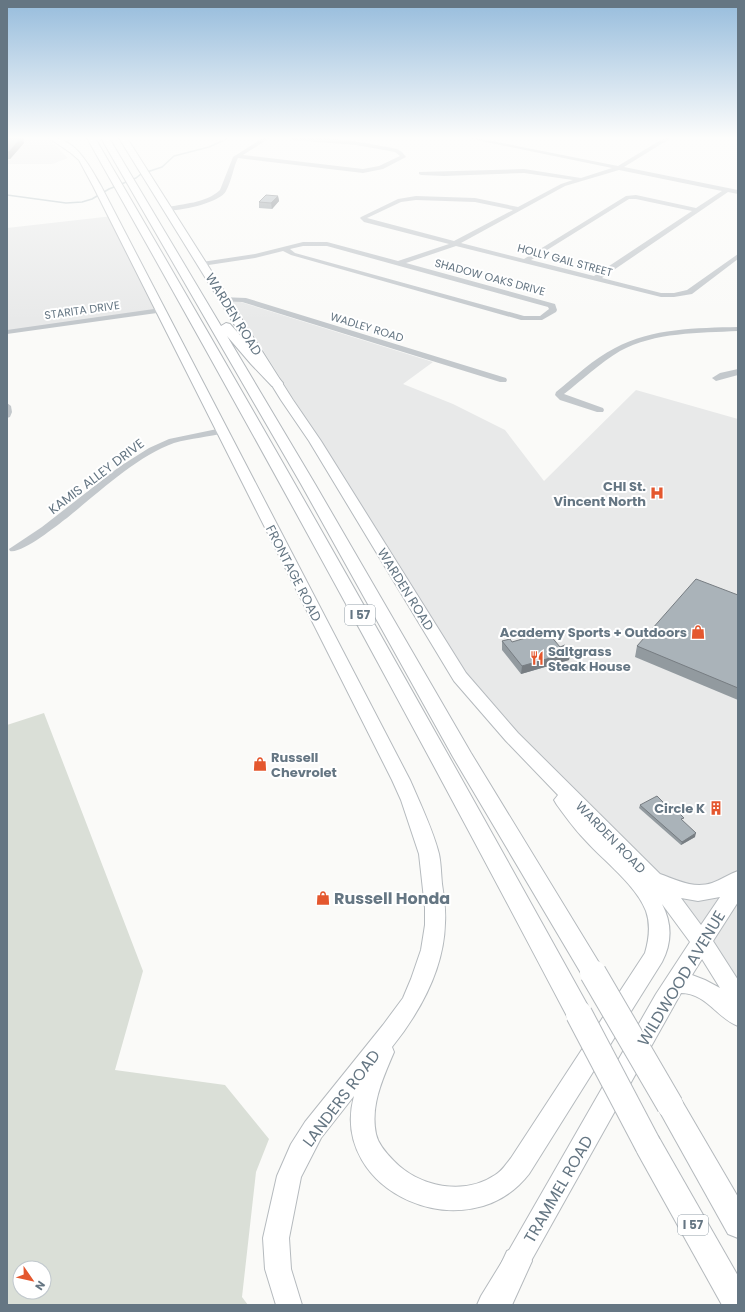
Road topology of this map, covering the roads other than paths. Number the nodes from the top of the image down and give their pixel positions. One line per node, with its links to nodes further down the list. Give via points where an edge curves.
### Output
1 (104, 199): 25 (main road, FRONTAGE ROAD)
2 (132, 199): 15 (highway, I 57)
3 (135, 199): 15 (highway, I 57)
4 (161, 199): 12 (main road, WARDEN ROAD)
5 (211, 199): 12 (street)
6 (406, 199): 16 (street, HOLLY GAIL STREET, via 363,218 366,221)
7 (452, 199): 13 (street, HOLLY GAIL STREET, via 475,200)
8 (536, 199): 13 (street)
9 (624, 199): 19 (street)
10 (646, 199): 14 (street)
11 (716, 199): 14 (street)
12 (167, 209): 21 (main road, WARDEN ROAD)
13 (519, 209): 16 (street)
14 (696, 210): 22 (street)
15 (144, 218): 23 (highway, I 57); 52 (highway, I 57, bridge, via 202,330 461,795 648,1145)
16 (455, 244): 19 (street, HOLLY GAIL STREET); 20 (street)
17 (284, 250): 20 (street, SHADOW OAKS DRIVE, via 308,244 327,244); 20 (street, SHADOW OAKS DRIVE, via 526,319 542,318 553,310 552,306 540,302); 21 (street, SHADOW OAKS DRIVE)
18 (738, 256): 22 (street, HOLLY GAIL STREET, via 684,294 648,293)
19 (525, 261): 22 (street, HOLLY GAIL STREET)
20 (400, 263)
21 (202, 264): 24 (main road, WARDEN ROAD)
22 (595, 279)
23 (197, 294): 31 (highway); 47 (highway, I 57, bridge, via 462,757 593,973)
24 (224, 299): 30 (street, WADLEY ROAD, via 243,300); 31 (main road, WARDEN ROAD)
25 (161, 310): 27 (street, STARITA DRIVE); 35 (main road, FRONTAGE ROAD)
26 (738, 329): 33 (street, via 679,333 629,344 611,354 559,394 560,397)
27 (7, 332)
28 (738, 372): 29 (street)
29 (716, 378)
30 (503, 380)
31 (277, 383): 37 (main road, WARDEN ROAD, via 460,677)
32 (7, 406): 34 (street)
33 (600, 410)
34 (7, 415)
35 (222, 431): 36 (street, KAMIS ALLEY DRIVE, via 172,441 152,450 122,469 51,526); 45 (main road, FRONTAGE ROAD, via 402,780 429,854 435,908 431,950 411,1004)
36 (14, 549)
37 (527, 752): 38 (main road, WARDEN ROAD); 45 (main road, via 583,826 641,887 653,904 659,922 659,940 655,956 520,1166 506,1182 488,1192 468,1198 447,1199 424,1195 388,1174 373,1155 364,1134 363,1107 369,1085)
38 (652, 879): 39 (main road, via 682,892 703,894 723,888); 41 (main road, WARDEN ROAD)
39 (738, 879)
40 (738, 885): 41 (main road, WILDWOOD AVENUE)
41 (701, 942): 42 (main road, WILDWOOD AVENUE); 43 (main road, WARDEN ROAD)
42 (676, 983): 44 (main road, via 702,988); 46 (main road, WILDWOOD AVENUE)
43 (738, 1001)
44 (738, 1016)
45 (391, 1032): 49 (main road, LANDERS ROAD, via 313,1130 289,1176 276,1238 278,1268)
46 (624, 1072): 48 (main road, TRAMMEL ROAD)
47 (738, 1224)
48 (517, 1261): 50 (main road, TRAMMEL ROAD); 51 (highway)
49 (288, 1305)
50 (490, 1305)
51 (497, 1305)
52 (738, 1305)

